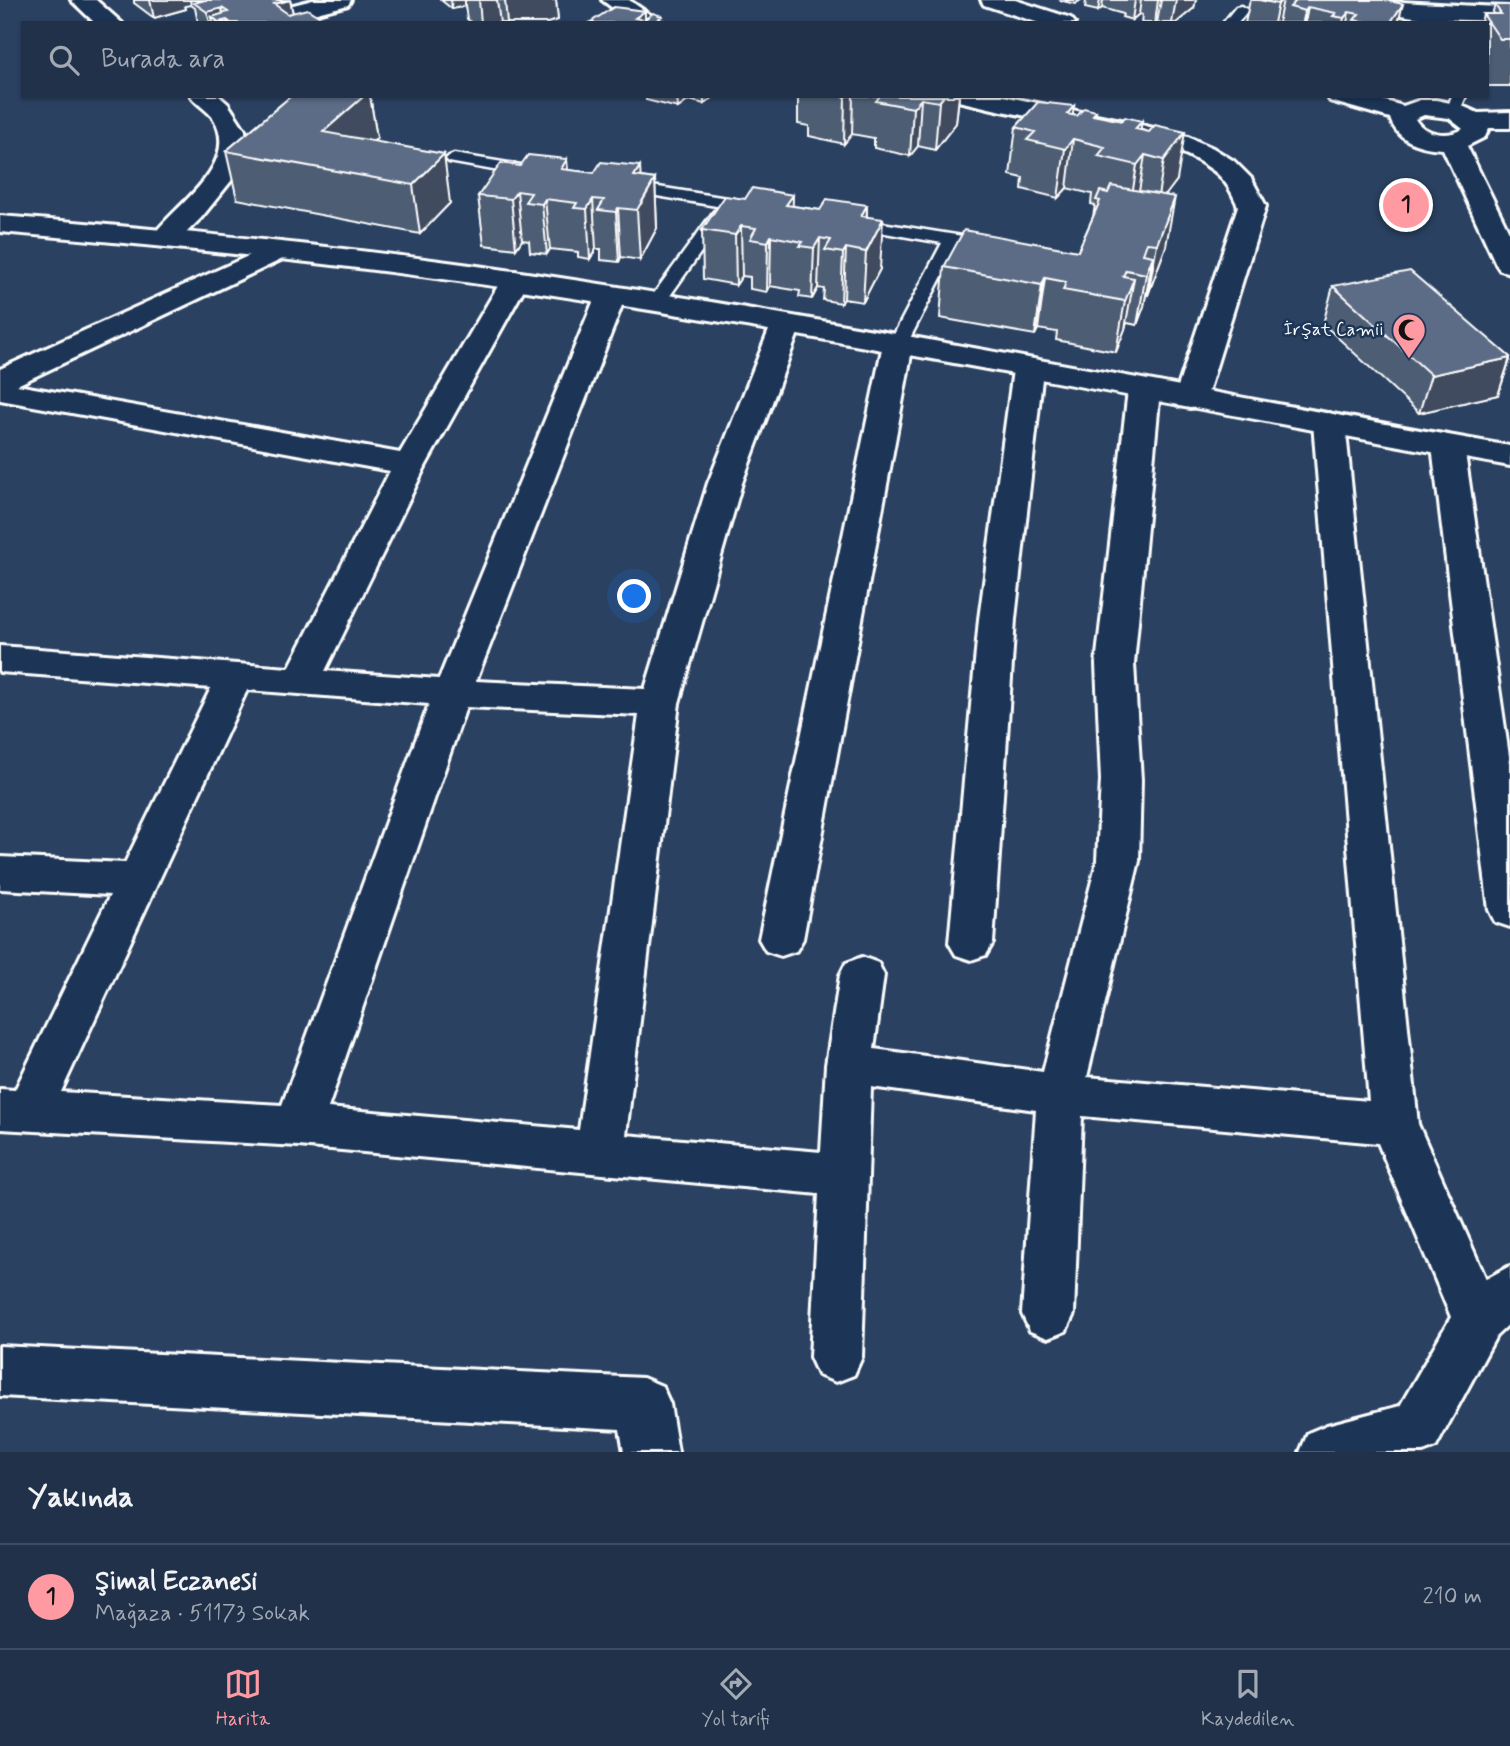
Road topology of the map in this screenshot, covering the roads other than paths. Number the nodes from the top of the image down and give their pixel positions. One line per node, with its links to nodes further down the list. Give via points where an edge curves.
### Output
1 (82, 0): 8 (street)
2 (340, 0): 9 (street)
3 (612, 0): 10 (street)
4 (992, 0): 11 (street)
5 (1347, 0): 7 (street, via 1427,12)
6 (1241, 10): 12 (lane)
7 (1510, 14)
8 (108, 21)
9 (258, 21)
10 (647, 21)
11 (1057, 21)
12 (1232, 21)
13 (205, 98): 27 (street, via 224,113 235,136 228,165)
14 (976, 98): 41 (street, via 1165,138 1211,157 1243,185 1252,206)
15 (1346, 98): 17 (street)
16 (1461, 109): 17 (street, via 1431,108); 18 (street); 19 (street, via 1476,126 1472,137)
17 (1405, 114): 19 (street, via 1403,123 1415,134)
18 (1510, 120)
19 (1452, 141): 31 (street)
20 (454, 159): 21 (lane)
21 (550, 175)
22 (605, 184): 23 (lane)
23 (728, 203): 24 (lane); 34 (lane)
24 (767, 210)
25 (833, 220): 28 (lane)
26 (0, 224): 27 (street)
27 (166, 237): 30 (street)
28 (952, 240): 29 (lane); 36 (lane)
29 (1004, 248)
30 (279, 250): 32 (street); 38 (street)
31 (1510, 264)
32 (515, 280): 33 (street); 45 (street)
33 (611, 295): 34 (street); 49 (street)
34 (656, 303): 35 (street)
35 (786, 325): 36 (street); 50 (street, via 726,483)
36 (898, 344): 37 (street); 54 (street)
37 (1028, 370): 39 (street); 55 (street, via 997,619)
38 (0, 381)
39 (1144, 390): 41 (street); 58 (street, via 1115,664 1121,780 1118,861)
40 (0, 391): 45 (street)
41 (1190, 398): 42 (street)
42 (1329, 423): 43 (street); 60 (street)
43 (1448, 446): 44 (street); 53 (street)
44 (1510, 456)
45 (411, 465): 48 (street)
46 (6, 671): 47 (street)
47 (235, 676): 48 (street); 52 (street)
48 (302, 680): 49 (street)
49 (452, 693): 50 (street); 61 (street)
50 (660, 702): 62 (street)
51 (0, 873): 52 (street)
52 (138, 880): 59 (street)
53 (1510, 910)
54 (781, 939)
55 (971, 943)
56 (862, 975): 57 (street)
57 (849, 1065): 58 (street); 63 (street)
58 (1060, 1094): 60 (street); 65 (street)
59 (14, 1110): 61 (street)
60 (1394, 1124): 64 (street)
61 (298, 1126): 62 (street)
62 (600, 1152): 63 (street)
63 (843, 1175): 66 (street)
64 (1494, 1305): 68 (street)
65 (1048, 1314)
66 (836, 1357)
67 (0, 1371): 69 (street, via 643,1405)
68 (1418, 1440): 70 (street)
69 (651, 1452)
70 (1327, 1452)

